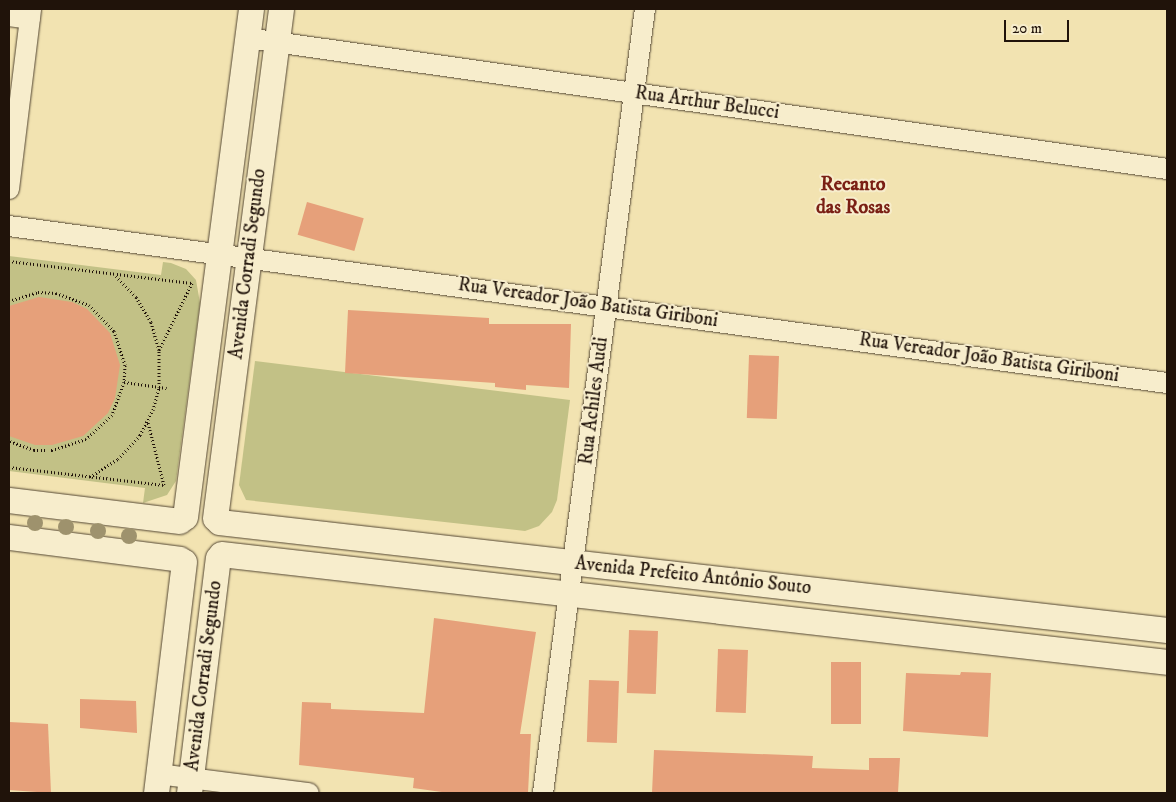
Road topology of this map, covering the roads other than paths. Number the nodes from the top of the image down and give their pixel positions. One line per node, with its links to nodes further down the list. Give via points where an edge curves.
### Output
1 (250, 9): 6 (street, Avenida Corradi Segundo)
2 (281, 9): 7 (street, Avenida Corradi Segundo)
3 (645, 9): 8 (street, Rua Achiles Audi)
4 (30, 14): 5 (street); 10 (street)
5 (9, 16)
6 (247, 38): 7 (street, Rua Arthur Belucci); 12 (street, Avenida Corradi Segundo)
7 (277, 42): 8 (street, Rua Arthur Belucci); 13 (street, Avenida Corradi Segundo)
8 (634, 93): 9 (street, Rua Arthur Belucci); 14 (street, Rua Achiles Audi)
9 (1167, 169)
10 (9, 189)
11 (9, 226): 12 (street, Rua Vereador João Batista Giriboni)
12 (220, 253): 13 (street, Rua Vereador João Batista Giriboni); 17 (street, Avenida Corradi Segundo)
13 (249, 257): 14 (street, Rua Vereador João Batista Giriboni); 18 (street, Avenida Corradi Segundo)
14 (607, 306): 15 (street, Rua Vereador João Batista Giriboni); 22 (street, Rua Achiles Audi)
15 (1167, 382)
16 (9, 500): 17 (street)
17 (182, 519): 18 (street, via 200,513); 21 (street, via 174,528 172,544)
18 (217, 520): 20 (street, via 226,538); 22 (street, Avenida Prefeito Antônio Souto)
19 (9, 537): 21 (street)
20 (219, 556): 21 (street, via 205,565); 23 (street, Avenida Prefeito Antônio Souto); 27 (street, Avenida Corradi Segundo)
21 (182, 560): 26 (street, Avenida Corradi Segundo)
22 (573, 563): 23 (street, Rua Achiles Audi); 24 (street, Avenida Prefeito Antônio Souto)
23 (570, 594): 25 (street, Avenida Prefeito Antônio Souto); 29 (street, Rua Achiles Audi)
24 (1167, 630)
25 (1167, 662)
26 (157, 784): 27 (street)
27 (190, 786): 28 (street)
28 (309, 793)
29 (543, 793)

